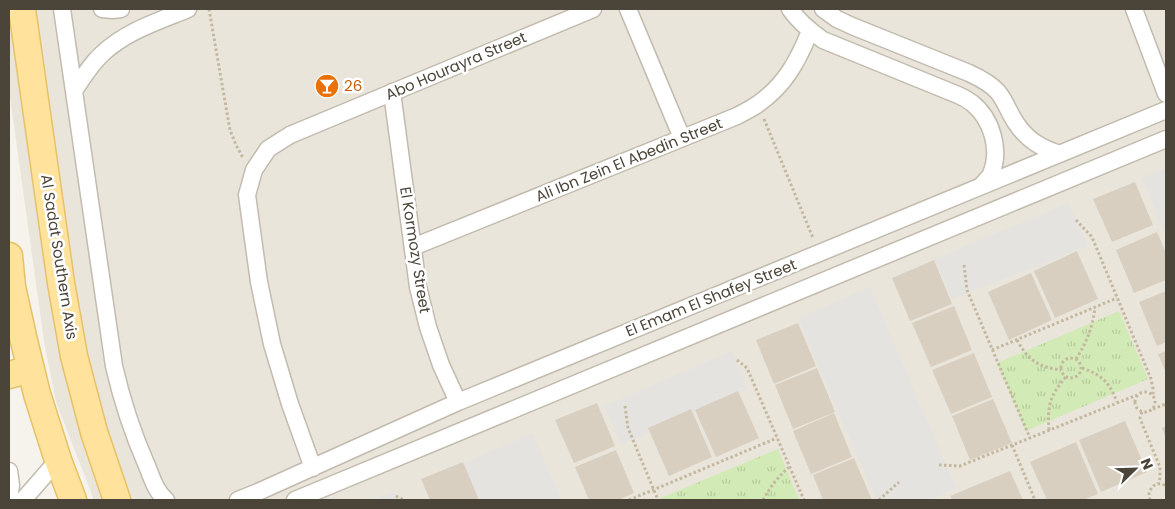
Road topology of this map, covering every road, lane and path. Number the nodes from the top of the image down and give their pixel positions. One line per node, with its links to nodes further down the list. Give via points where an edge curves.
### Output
1 (22, 9): 16 (main road, Al Sadat Southern Axis)
2 (62, 9): 17 (street)
3 (102, 9): 4 (street)
4 (121, 9)
5 (188, 9): 17 (street, via 122,39 103,53)
6 (210, 9): 25 (path, via 230,130 243,158)
7 (593, 9): 18 (street, Abo Hourayra Street)
8 (628, 9): 22 (street)
9 (790, 9): 12 (street)
10 (823, 9): 13 (street, via 844,23)
11 (1134, 9): 19 (street)
12 (810, 31): 15 (street, via 823,40); 20 (street, Ali Ibn Zein El Abedin Street, via 790,72)
13 (915, 51): 15 (street); 24 (street, via 985,80 998,92 1028,138)
14 (9, 53): 16 (main road)
15 (906, 72): 26 (street, via 958,95 983,114 994,144 994,160 990,175)
16 (32, 76): 70 (main road, Al Sadat Southern Axis, via 74,356 94,432)
17 (74, 90): 71 (street, via 114,366 133,431 156,488)
18 (392, 92): 25 (street, Abo Hourayra Street, via 290,135 268,149); 28 (street, El Kormozy Street)
19 (1166, 94)
20 (758, 104): 22 (street, Ali Ibn Zein El Abedin Street); 29 (path)
21 (1166, 110): 24 (street, El Emam El Shafey Street)
22 (682, 138): 28 (street, Ali Ibn Zein El Abedin Street)
23 (1166, 139): 33 (street, El Emam El Shafey Street)
24 (1060, 154): 26 (street, El Emam El Shafey Street)
25 (254, 170): 59 (street, Abo Hourayra Street, via 247,195 259,282 272,344)
26 (981, 186): 29 (street, El Emam El Shafey Street)
27 (1076, 220): 34 (path, via 1092,237)
28 (413, 247): 46 (street, El Kormozy Street, via 428,327)
29 (820, 253): 32 (street, El Emam El Shafey Street)
30 (9, 256): 42 (main road)
31 (964, 265): 37 (path, via 967,290)
32 (774, 272): 33 (street); 46 (street, El Emam El Shafey Street)
33 (784, 297): 73 (street, El Emam El Shafey Street)
34 (1117, 298): 35 (path); 45 (path, via 1151,378)
35 (1095, 307): 36 (path); 38 (path, via 1089,334)
36 (1017, 340): 37 (path); 41 (path, via 1034,362)
37 (992, 350): 54 (path)
38 (1076, 359): 40 (path); 41 (path, via 1064,361)
39 (737, 360): 53 (path, via 747,368)
40 (1082, 368): 43 (path, via 1075,378); 47 (path, via 1104,380)
41 (1061, 370): 43 (path)
42 (20, 372): 56 (main road, via 37,394)
43 (1066, 377): 52 (path, via 1050,401)
44 (1137, 395): 45 (path, via 1146,391); 47 (path); 51 (path, via 1135,406)
45 (1153, 395): 50 (path, via 1156,402)
46 (458, 402): 59 (street, El Emam El Shafey Street)
47 (1117, 403): 52 (path)
48 (1166, 404): 50 (path)
49 (625, 406): 64 (path, via 628,428)
50 (1153, 409): 51 (path)
51 (1142, 412): 62 (path, via 1140,418 1160,467)
52 (1049, 430): 54 (path)
53 (777, 438): 58 (path); 64 (path)
54 (1030, 438): 55 (path)
55 (1012, 445): 57 (path, via 960,466); 80 (path)
56 (58, 460): 68 (street); 69 (main road)
57 (939, 465)
58 (790, 467): 77 (path, via 777,478); 78 (path)
59 (314, 468): 65 (street, El Emam El Shafey Street)
60 (9, 471): 67 (street)
61 (899, 482): 79 (path)
62 (1158, 484): 63 (path); 81 (path, via 1151,489)
63 (1166, 486)
64 (654, 490): 75 (path); 76 (path)
65 (259, 496): 72 (street, El Emam El Shafey Street)
66 (396, 496): 74 (path)
67 (9, 500)
68 (23, 500)
69 (73, 500)
70 (117, 500)
71 (166, 500)
72 (238, 500)
73 (295, 500)
74 (404, 500)
75 (629, 500)
76 (658, 500)
77 (763, 500)
78 (804, 500)
79 (879, 500)
80 (1035, 500)
81 (1150, 500)

